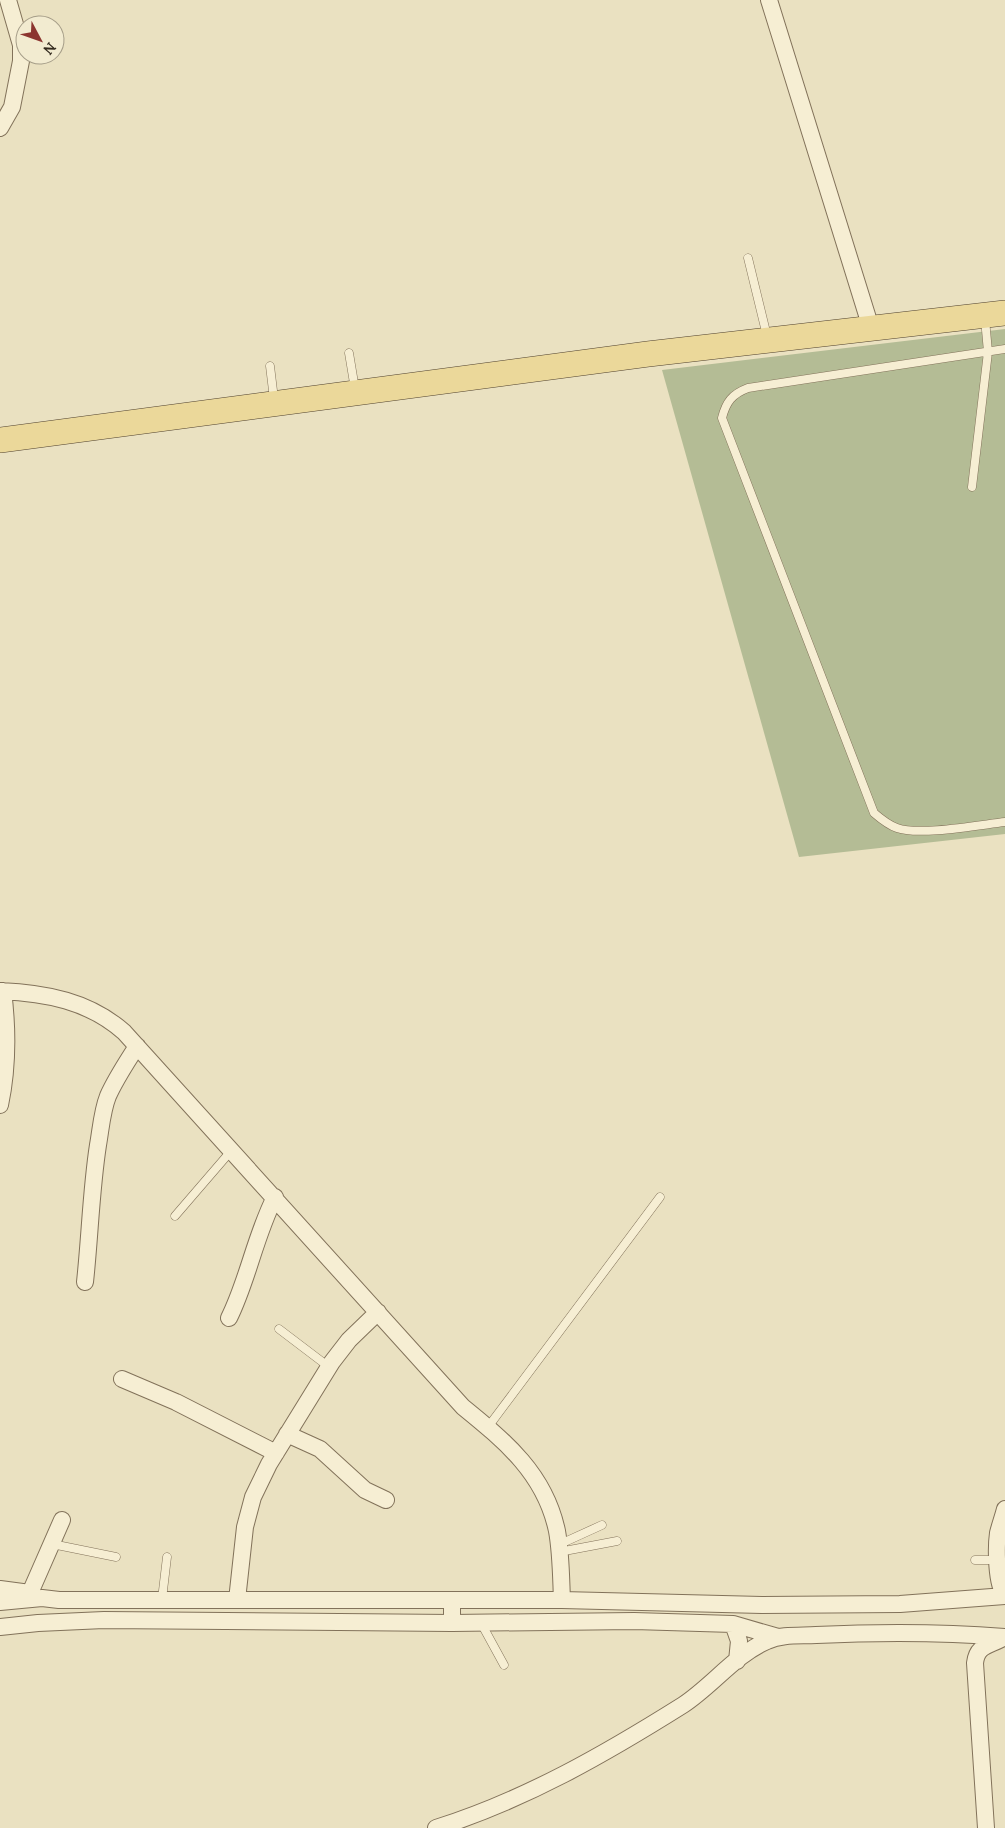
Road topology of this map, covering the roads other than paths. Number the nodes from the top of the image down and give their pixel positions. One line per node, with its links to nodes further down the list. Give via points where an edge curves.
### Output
1 (8, 0): 3 (street, via 21,45 20,61 12,108)
2 (769, 0): 6 (street)
3 (0, 128)
4 (748, 258): 7 (lane)
5 (995, 314): 6 (main road); 9 (lane)
6 (871, 328): 7 (main road)
7 (768, 340): 12 (main road)
8 (1005, 349): 9 (lane)
9 (988, 352): 15 (lane); 16 (lane, via 748,388 725,405 722,418 874,813 888,824 908,830)
10 (349, 353): 12 (lane)
11 (270, 366): 13 (lane)
12 (355, 393): 13 (main road)
13 (275, 404): 14 (main road)
14 (0, 440)
15 (972, 487)
16 (1005, 822)
17 (1, 991): 18 (street, via 65,999 102,1014); 19 (street, via 8,1036)
18 (137, 1046): 20 (street); 24 (street, via 108,1097 102,1117)
19 (0, 1105)
20 (231, 1151): 21 (street); 23 (lane)
21 (275, 1197): 25 (street); 26 (street)
22 (660, 1197): 30 (lane)
23 (175, 1216)
24 (85, 1282)
25 (378, 1312): 28 (street, via 349,1340); 30 (street, via 463,1407)
26 (229, 1318)
27 (279, 1329): 28 (lane)
28 (329, 1367): 31 (street)
29 (122, 1378): 32 (street)
30 (488, 1427): 39 (street, via 523,1461 541,1488 557,1531)
31 (287, 1434): 32 (street); 33 (street, via 320,1449 365,1490)
32 (276, 1453): 47 (street, via 247,1514)
33 (386, 1500)
34 (1005, 1509): 43 (street, via 999,1530)
35 (62, 1520): 38 (street)
36 (602, 1525): 39 (lane)
37 (616, 1541): 39 (lane)
38 (52, 1544): 40 (lane); 45 (street)
39 (559, 1548): 48 (street)
40 (116, 1557)
41 (167, 1557): 50 (lane)
42 (975, 1560): 43 (lane)
43 (998, 1560): 46 (street)
44 (0, 1589): 45 (street)
45 (36, 1595): 49 (street); 50 (street)
46 (1005, 1596): 48 (street, via 880,1604)
47 (237, 1600): 50 (street); 51 (street)
48 (562, 1600): 51 (street)
49 (0, 1602)
50 (162, 1610): 51 (street); 54 (street, via 104,1620)
51 (452, 1612): 52 (street)
52 (481, 1623): 53 (street, via 634,1621); 58 (lane)
53 (733, 1624): 55 (street); 57 (street, via 739,1641)
54 (0, 1628)
55 (778, 1637): 56 (street, via 974,1634); 57 (street, via 754,1648)
56 (1005, 1637): 60 (street, via 979,1650 975,1663)
57 (737, 1661): 59 (street, via 685,1704 594,1760 512,1799)
58 (504, 1665)
59 (436, 1828)
60 (986, 1828)

